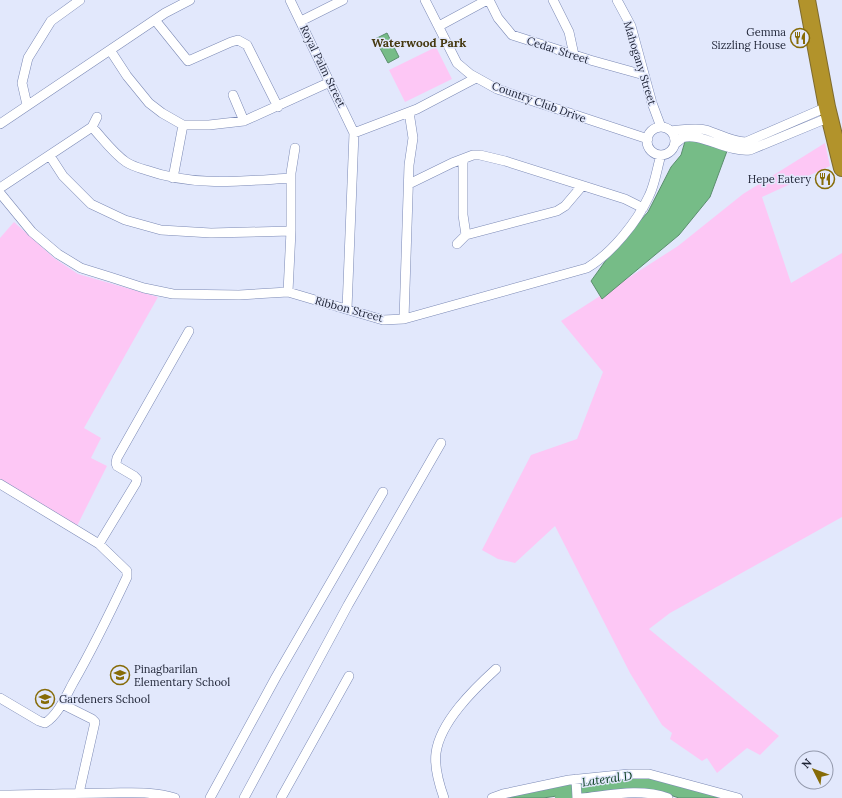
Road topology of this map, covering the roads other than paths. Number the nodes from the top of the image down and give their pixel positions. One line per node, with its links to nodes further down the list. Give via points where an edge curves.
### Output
1 (190, 0): 10 (street)
2 (290, 0): 11 (street, Royal Palm Street)
3 (343, 0): 11 (street)
4 (425, 0): 12 (street, Country Club Drive)
5 (488, 0): 12 (street); 14 (street, Cedar Street, via 512,35)
6 (553, 0): 14 (street, via 569,32)
7 (617, 0): 15 (street, Mahogany Street, via 631,26)
8 (807, 0): 22 (highway)
9 (78, 1): 19 (street, via 51,21 28,58 22,83)
10 (155, 20): 13 (street); 20 (street, via 187,66 242,37)
11 (301, 21): 17 (street, Royal Palm Street)
12 (439, 26): 16 (street, Country Club Drive, via 457,63)
13 (110, 50): 19 (street); 26 (street, via 149,103)
14 (574, 55): 15 (street, Cedar Street)
15 (644, 75): 28 (street, Mahogany Street)
16 (476, 78): 21 (street); 31 (street, Country Club Drive, via 497,89)
17 (330, 82): 20 (street); 30 (street, Royal Palm Street)
18 (233, 95): 24 (street)
19 (27, 105): 25 (street)
20 (278, 107): 24 (street)
21 (409, 112): 30 (street); 40 (street, via 413,138)
22 (828, 112): 29 (street, via 746,142 705,130); 32 (street, via 750,150 732,149 694,136 683,138); 37 (highway)
23 (97, 117): 27 (street)
24 (244, 121): 26 (street)
25 (0, 124)
26 (183, 125): 38 (street)
27 (92, 127): 35 (street); 38 (street, via 109,147 128,163)
28 (661, 127): 29 (street); 31 (street, via 650,132)
29 (671, 131): 32 (street)
30 (354, 133): 49 (street)
31 (648, 139): 34 (street, via 650,149)
32 (675, 144): 34 (street, via 669,152)
33 (295, 148): 39 (street)
34 (661, 155): 44 (street, Ribbon Street, via 650,195)
35 (50, 156): 42 (street); 45 (street, via 63,176 91,204 125,220 162,230 211,233)
36 (463, 159): 40 (street); 41 (street, via 480,155); 46 (street, via 463,215)
37 (842, 168)
38 (173, 178): 39 (street, via 228,181)
39 (291, 178): 45 (street)
40 (409, 184): 50 (street)
41 (582, 186): 44 (street, via 624,199); 46 (street, via 565,206 557,211)
42 (0, 188)
43 (0, 193): 48 (street, Ribbon Street, via 32,232 58,254 81,268 144,288 173,294 239,295)
44 (643, 208): 50 (street, Ribbon Street, via 620,240 587,268)
45 (291, 231): 48 (street)
46 (466, 234): 47 (street)
47 (457, 244)
48 (288, 292): 49 (street, Ribbon Street)
49 (347, 309): 50 (street, Ribbon Street, via 383,320)
50 (404, 319)
51 (189, 331): 55 (street, via 117,458 117,466 137,479)
52 (441, 443): 68 (street, via 348,605)
53 (0, 484): 55 (street)
54 (383, 492): 67 (street, via 276,677)
55 (100, 544): 59 (street, via 127,571 127,577)
56 (496, 669): 70 (street, via 456,711 441,736 436,752 436,767)
57 (349, 676): 69 (street)
58 (0, 698): 59 (street, via 45,722 50,720)
59 (62, 704): 61 (street, via 95,722)
60 (576, 781): 65 (street); 71 (street); 73 (street, via 649,774)
61 (79, 792): 62 (street); 64 (street)
62 (133, 795): 66 (street, via 165,795)
63 (0, 796): 64 (street)
64 (69, 796)
65 (579, 797): 72 (street, via 640,793)
66 (175, 798)
67 (210, 798)
68 (244, 798)
69 (281, 798)
70 (444, 798)
71 (492, 798)
72 (668, 798)
73 (738, 798)

